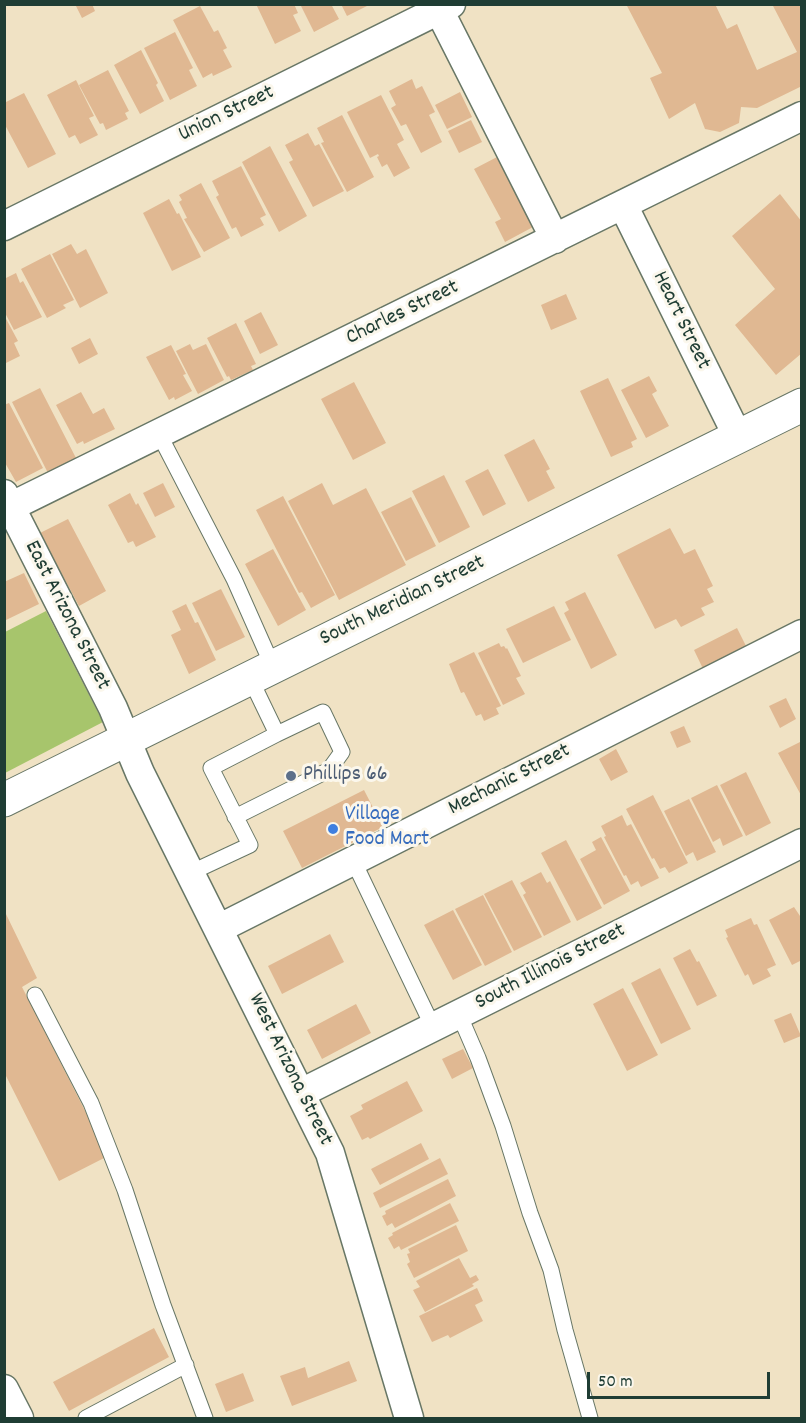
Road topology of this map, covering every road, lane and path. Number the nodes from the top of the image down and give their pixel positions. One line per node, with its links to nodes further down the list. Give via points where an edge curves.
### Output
1 (445, 7): 4 (street, Union Street); 5 (street)
2 (801, 116): 3 (street, Charles Street)
3 (623, 205): 5 (street, Charles Street); 8 (street, Heart Street)
4 (4, 226)
5 (555, 239): 7 (street, Charles Street)
6 (801, 405): 8 (main road, South Meridian Street)
7 (159, 434): 9 (street, Charles Street); 11 (lane, via 234,579)
8 (738, 437): 11 (main road, South Meridian Street)
9 (7, 504): 13 (street, East Arizona Street)
10 (801, 634): 17 (street, Mechanic Street)
11 (262, 672): 12 (lane); 13 (main road, South Meridian Street)
12 (277, 734): 15 (lane, via 211,768); 15 (lane, via 323,712 342,752 329,770)
13 (125, 739): 14 (main road, South Meridian Street); 18 (street, West Arizona Street)
14 (4, 800)
15 (235, 817): 18 (lane, via 250,845)
16 (801, 843): 21 (street, South Illinois Street)
17 (353, 860): 19 (street, Mechanic Street); 22 (lane)
18 (190, 873): 19 (street, West Arizona Street)
19 (218, 929): 23 (street, West Arizona Street)
20 (35, 995): 24 (lane, via 91,1103 126,1190)
21 (459, 1014): 22 (street, South Illinois Street); 30 (lane, via 503,1126 551,1270)
22 (433, 1027): 23 (street, South Illinois Street)
23 (301, 1093): 29 (street, West Arizona Street, via 336,1169)
24 (186, 1365): 27 (lane); 28 (lane)
25 (4, 1389): 26 (street)
26 (19, 1419)
27 (86, 1419)
28 (205, 1419)
29 (409, 1419)
30 (590, 1419)

